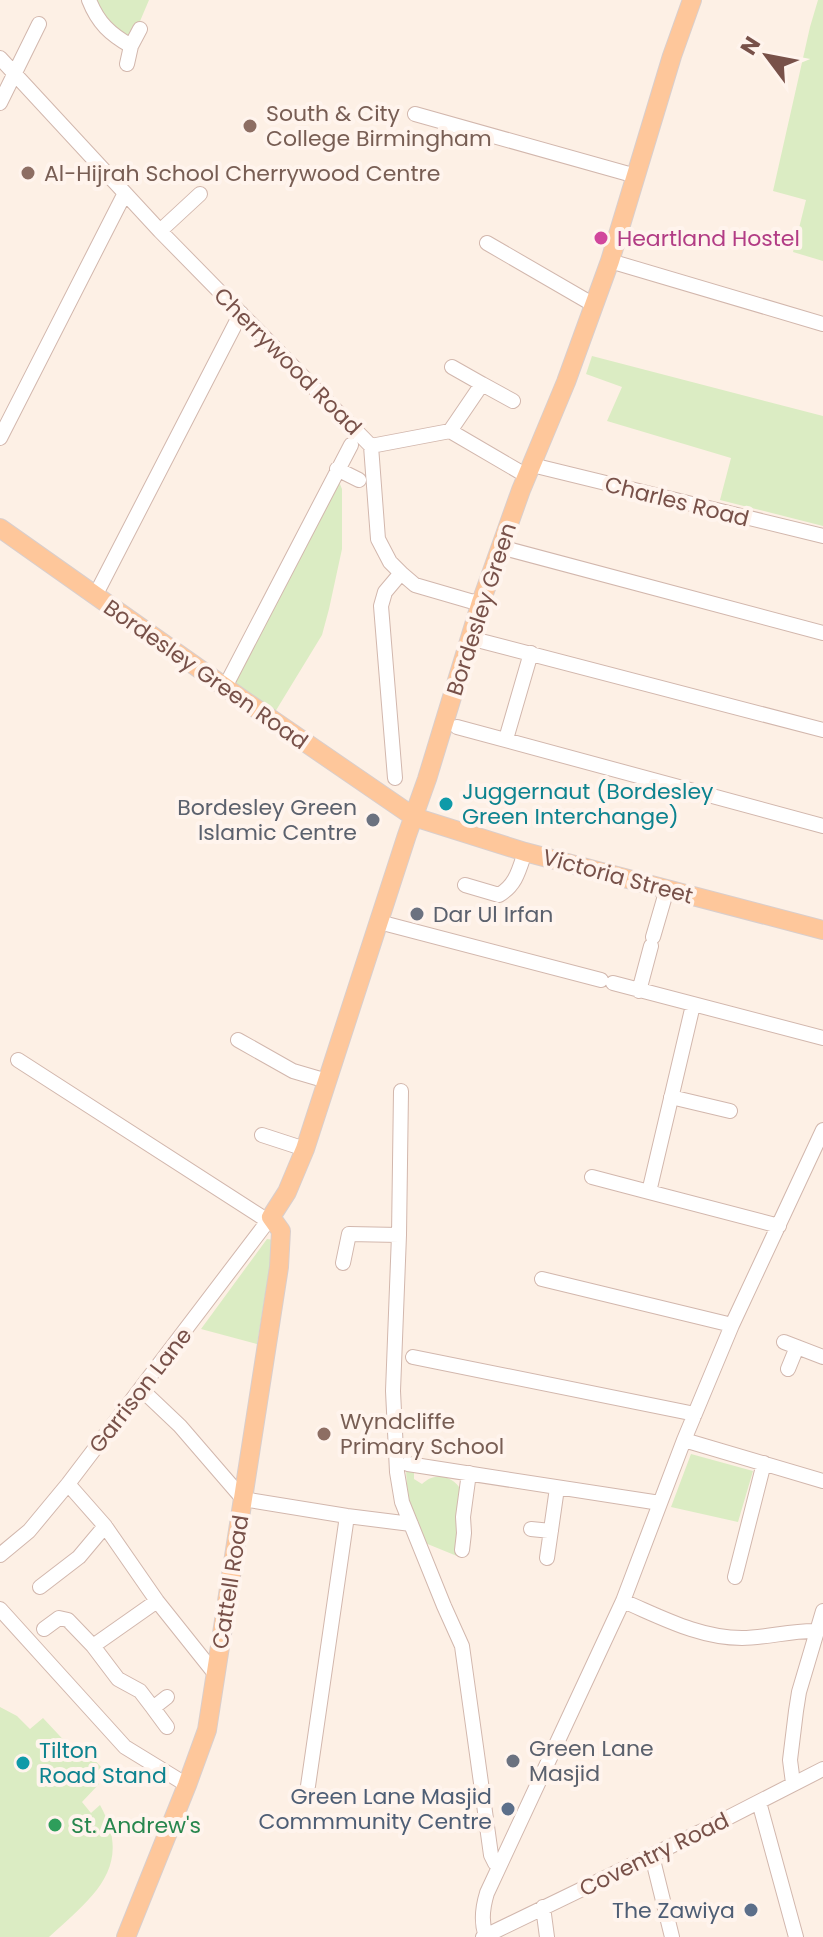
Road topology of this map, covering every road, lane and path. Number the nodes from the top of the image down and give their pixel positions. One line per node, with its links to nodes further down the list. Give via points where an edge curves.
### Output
1 (89, 0): 5 (street, via 110,34)
2 (686, 1): 11 (main road, Bordesley Green)
3 (39, 24): 8 (street)
4 (140, 29): 5 (street)
5 (131, 46): 7 (street)
6 (0, 58): 8 (street, Cherrywood Road)
7 (127, 64)
8 (15, 74): 9 (street); 12 (street, Cherrywood Road)
9 (0, 103)
10 (415, 114): 11 (street)
11 (636, 176): 16 (main road, Bordesley Green)
12 (125, 193): 14 (street, Cherrywood Road); 24 (street)
13 (200, 194): 14 (street)
14 (160, 231): 18 (street, Cherrywood Road)
15 (487, 243): 17 (street)
16 (610, 261): 17 (main road, Bordesley Green); 19 (street)
17 (594, 305): 28 (main road, Bordesley Green)
18 (241, 313): 26 (street, Cherrywood Road); 34 (street)
19 (823, 324)
20 (452, 367): 21 (street)
21 (482, 384): 22 (street); 23 (street)
22 (513, 401)
23 (450, 431): 26 (street); 28 (street, Charles Road)
24 (0, 438)
25 (351, 445): 27 (street)
26 (371, 446): 33 (street, Cherrywood Road, via 378,539)
27 (337, 469): 29 (street); 39 (street)
28 (529, 470): 31 (street, Charles Road); 32 (main road, Bordesley Green)
29 (359, 480)
30 (0, 528): 34 (main road, Bordesley Green Road)
31 (823, 536)
32 (500, 547): 35 (main road, Bordesley Green); 36 (street)
33 (401, 573): 35 (street, via 415,585); 43 (street, via 381,606)
34 (95, 596): 39 (main road, Bordesley Green Road)
35 (481, 602): 44 (main road, Bordesley Green)
36 (823, 633)
37 (481, 641): 38 (street)
38 (531, 653): 41 (street); 42 (street)
39 (225, 687): 44 (main road, Bordesley Green Road)
40 (457, 727): 42 (street)
41 (823, 730)
42 (506, 739): 45 (street)
43 (395, 778)
44 (414, 817): 46 (main road, Victoria Street); 49 (main road, Bordesley Green)
45 (823, 826)
46 (525, 852): 47 (street, via 517,878 499,895); 48 (main road, Victoria Street)
47 (465, 885)
48 (667, 889): 50 (main road, Victoria Street); 51 (street)
49 (379, 922): 51 (street); 56 (main road, Bordesley Green)
50 (823, 930)
51 (639, 991): 52 (street)
52 (693, 1005): 53 (street); 58 (street)
53 (823, 1038)
54 (238, 1040): 56 (street, via 293,1071)
55 (18, 1060): 65 (street)
56 (327, 1081): 62 (main road, Bordesley Green)
57 (401, 1091): 67 (street)
58 (671, 1097): 59 (street); 64 (street)
59 (730, 1111)
60 (823, 1130): 66 (street)
61 (262, 1135): 62 (street)
62 (305, 1149): 65 (main road, Bordesley Green)
63 (592, 1177): 64 (street)
64 (649, 1192): 66 (street)
65 (269, 1219): 74 (street, Garrison Lane); 83 (main road, Cattell Road, via 281,1231 279,1267)
66 (779, 1226): 70 (street)
67 (399, 1235): 68 (street, via 349,1234); 86 (street, via 393,1391 397,1472)
68 (343, 1263)
69 (542, 1279): 70 (street)
70 (732, 1325): 75 (street)
71 (413, 1357): 75 (street)
72 (823, 1357): 73 (street, via 790,1344)
73 (788, 1369)
74 (141, 1389): 81 (street, Garrison Lane); 83 (street)
75 (695, 1414): 76 (street)
76 (684, 1440): 77 (street); 84 (street)
77 (764, 1463): 80 (street); 93 (street)
78 (416, 1470): 79 (street)
79 (469, 1473): 82 (street); 90 (street)
80 (823, 1481)
81 (68, 1484): 87 (street); 91 (street, Garrison Lane, via 29,1531)
82 (557, 1488): 84 (street); 89 (street)
83 (243, 1499): 85 (street); 101 (main road, Cattell Road)
84 (660, 1503): 96 (street)
85 (347, 1516): 86 (street); 108 (street)
86 (411, 1524): 111 (street, via 462,1646 491,1855)
87 (105, 1526): 94 (street, via 79,1557); 95 (street)
88 (531, 1529): 89 (street)
89 (551, 1531): 92 (street)
90 (462, 1550)
91 (0, 1555)
92 (547, 1558)
93 (735, 1577)
94 (40, 1587)
95 (157, 1601): 100 (street); 101 (street)
96 (623, 1601): 98 (street, via 682,1627 724,1637 743,1638); 111 (street)
97 (0, 1609): 107 (street, via 125,1747)
98 (821, 1621): 106 (street, via 796,1711)
99 (44, 1629): 100 (street, via 65,1618)
100 (93, 1646): 103 (street, via 118,1679 140,1691)
101 (216, 1675): 107 (main road, Cattell Road, via 207,1730)
102 (167, 1697): 103 (street)
103 (153, 1708): 104 (street)
104 (167, 1727)
105 (823, 1769): 106 (street, Coventry Road)
106 (793, 1783): 109 (street, Coventry Road)
107 (187, 1785): 114 (main road, Cattell Road)
108 (308, 1786)
109 (759, 1802): 110 (street, Coventry Road); 117 (street)
110 (652, 1856): 112 (street, Coventry Road); 116 (street)
111 (498, 1866): 113 (street, via 484,1905)
112 (543, 1907): 113 (street, Coventry Road); 115 (street)
113 (485, 1936)
114 (126, 1937)
115 (547, 1937)
116 (672, 1937)
117 (796, 1937)

